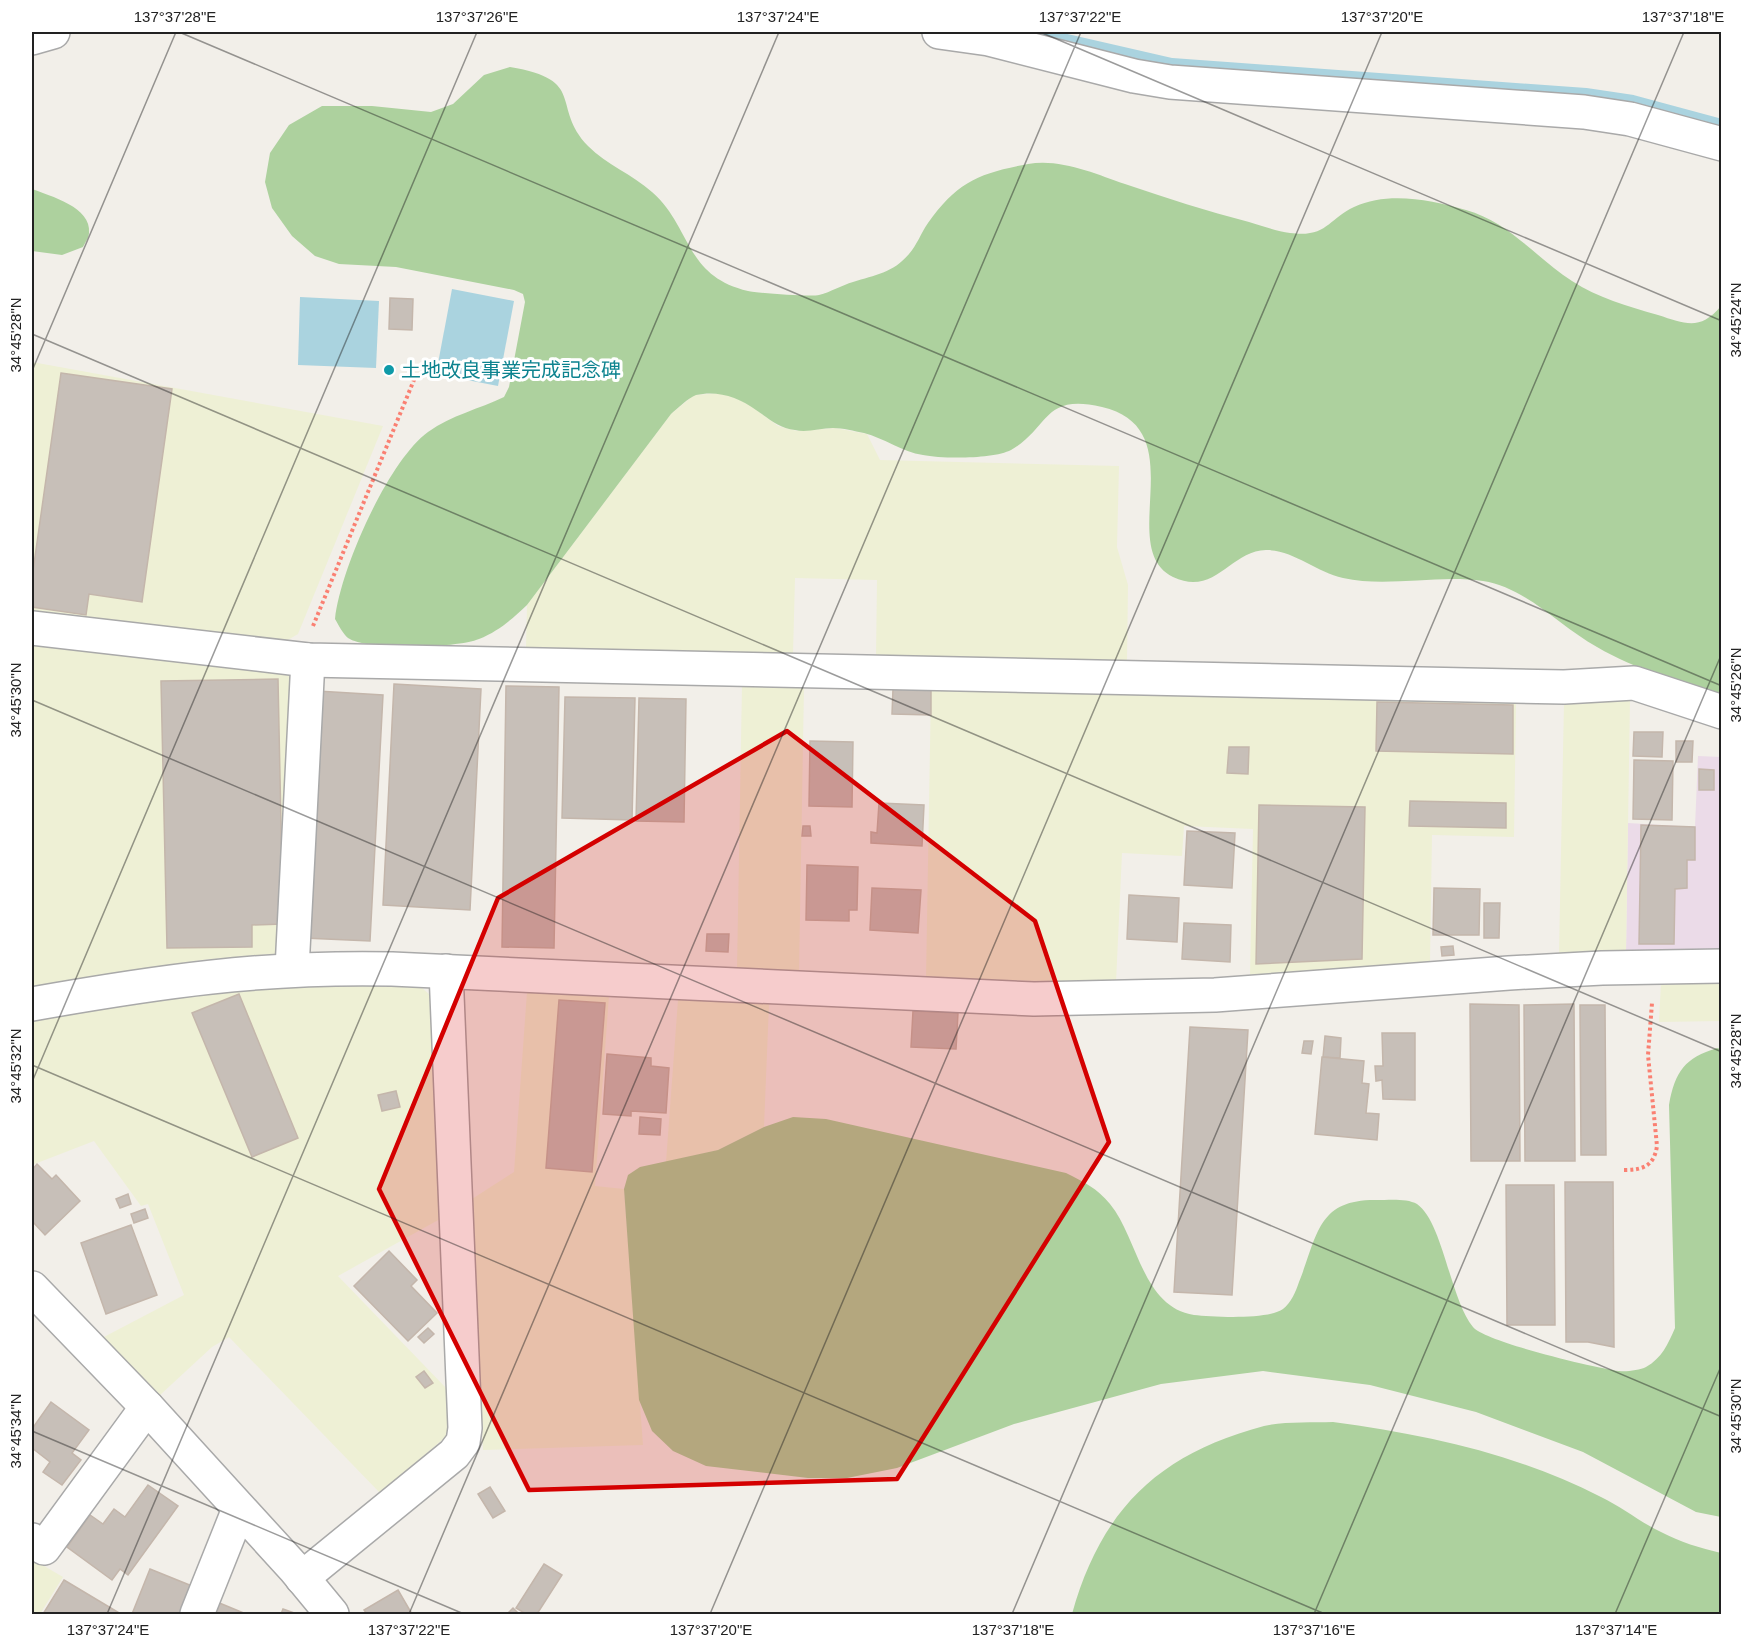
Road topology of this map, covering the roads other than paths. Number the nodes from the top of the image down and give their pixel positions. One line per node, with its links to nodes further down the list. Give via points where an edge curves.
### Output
1 (53, 32): 3 (street)
2 (939, 32): 4 (street, via 989,39 1152,80 1584,112 1664,127)
3 (32, 38)
4 (1722, 144)
5 (32, 628): 6 (street)
6 (308, 660): 7 (street, via 1564,687 1634,683); 9 (street)
7 (1722, 712)
8 (1722, 966): 10 (street, via 1509,973 1227,995 1125,998 943,996)
9 (292, 969): 10 (street); 11 (street, via 167,981)
10 (446, 971): 16 (street, via 463,1442 454,1454)
11 (32, 1004)
12 (32, 1288): 13 (street)
13 (147, 1407): 14 (street); 15 (street, via 44,1548)
14 (239, 1509): 16 (street); 17 (street)
15 (32, 1540)
16 (302, 1578): 18 (street)
17 (197, 1614)
18 (332, 1614)

